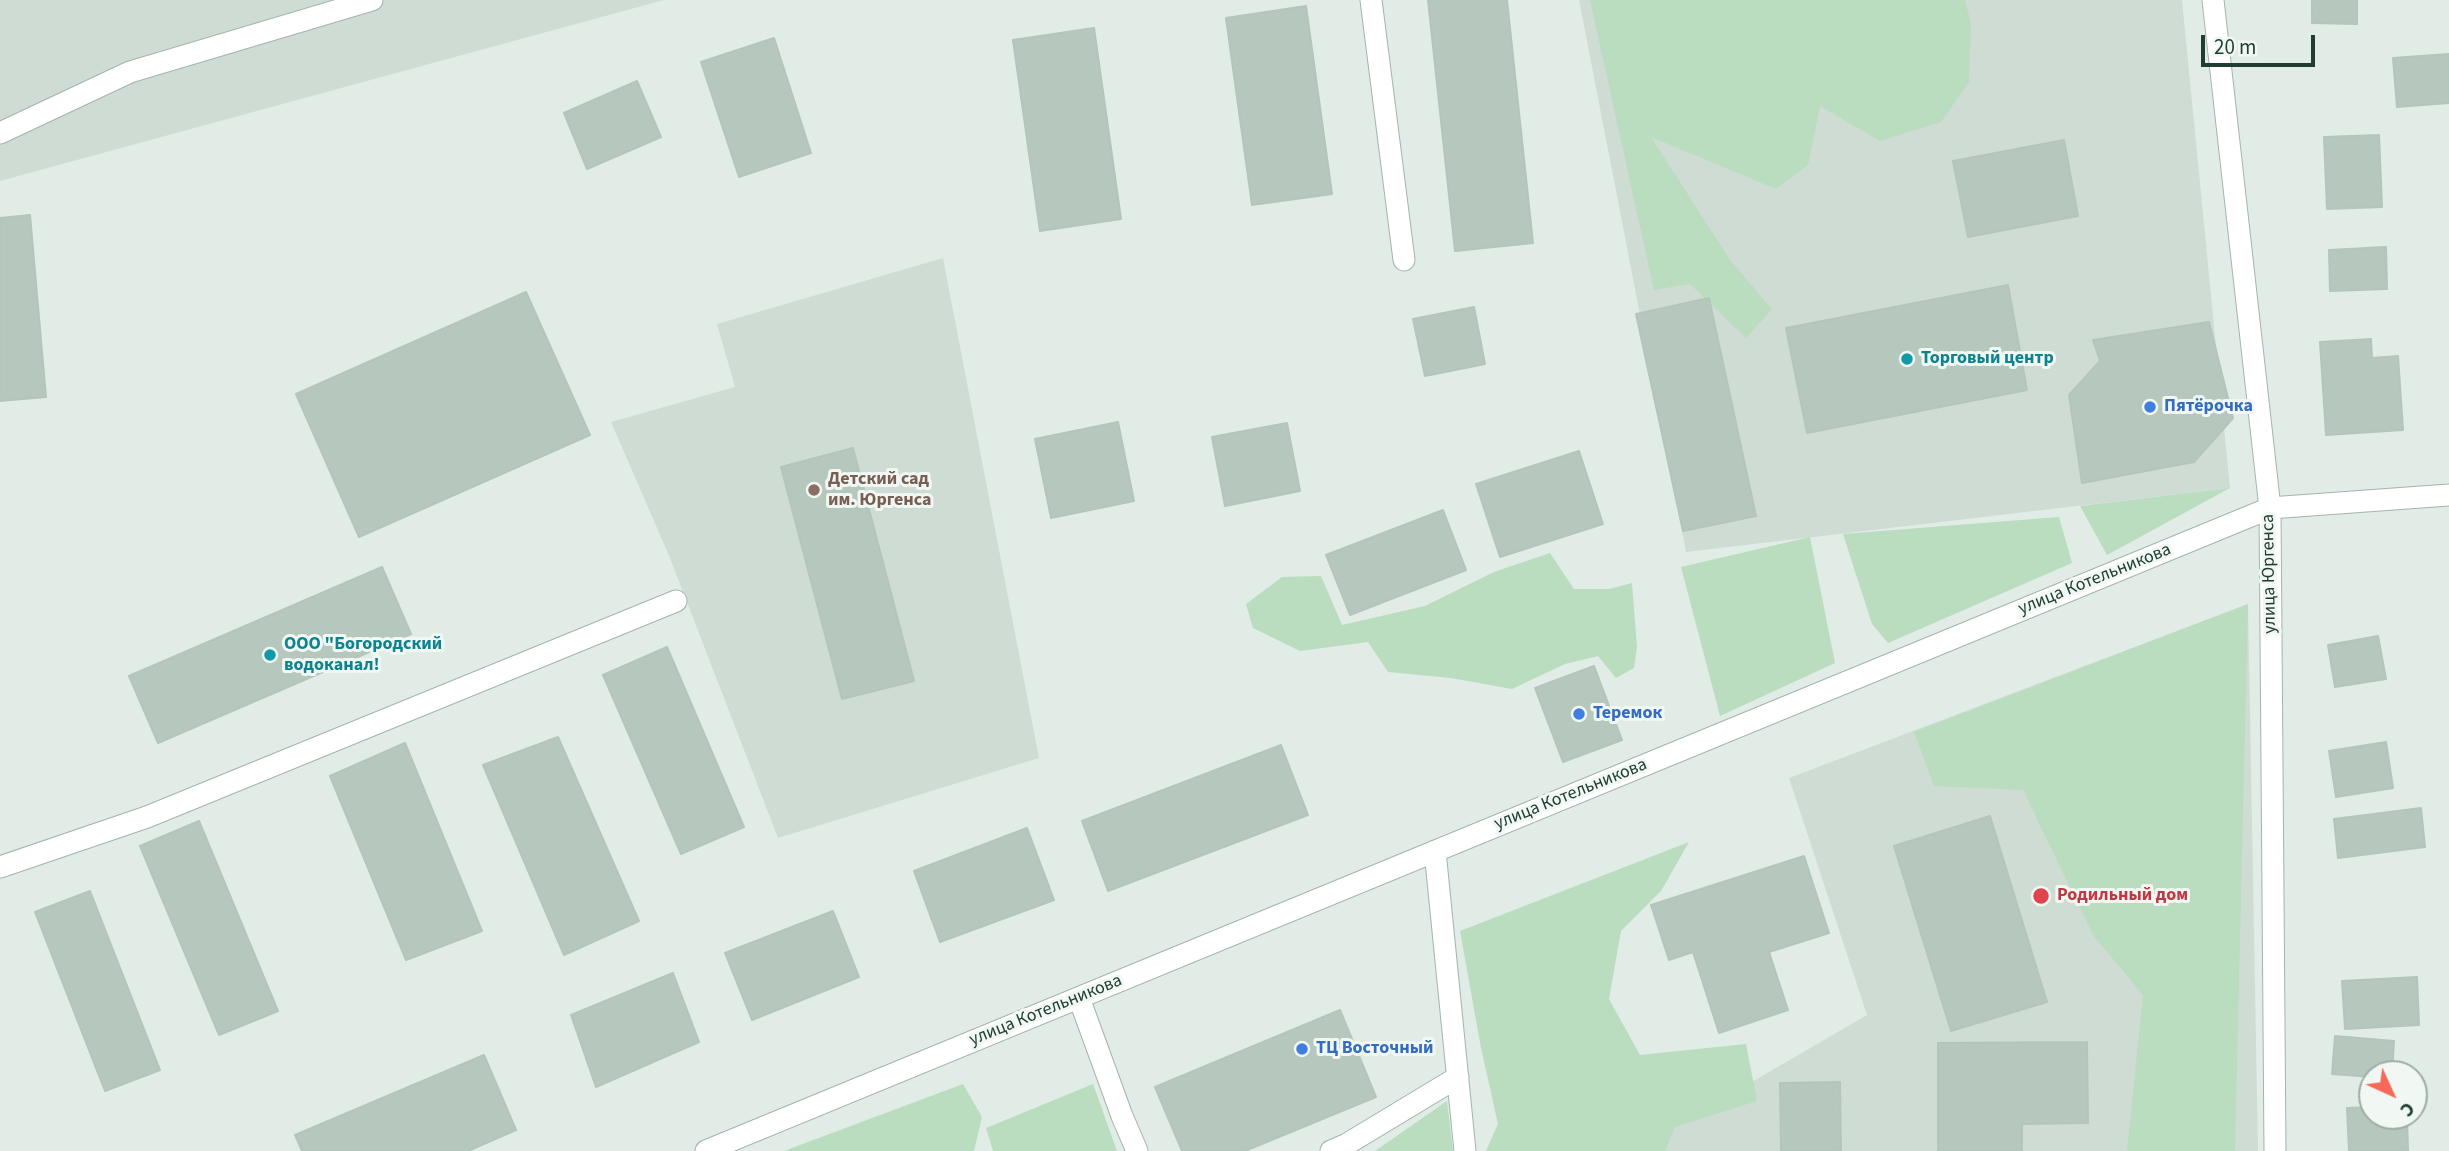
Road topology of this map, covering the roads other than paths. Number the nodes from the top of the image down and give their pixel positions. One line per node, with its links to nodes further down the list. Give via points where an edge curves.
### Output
1 (372, 0): 4 (street, via 130,72)
2 (1371, 0): 5 (street)
3 (2213, 0): 7 (street, улица Юргенса)
4 (0, 133)
5 (1404, 260)
6 (2449, 495): 7 (street, улица Котельникова)
7 (2270, 509): 9 (street, улица Котельникова); 17 (street, улица Юргенса)
8 (676, 601): 10 (street, via 147,817)
9 (1435, 851): 11 (street, улица Котельникова); 12 (street)
10 (0, 867)
11 (1079, 998): 13 (street, улица Котельникова); 14 (street)
12 (1458, 1077): 15 (street); 16 (street)
13 (706, 1151)
14 (1137, 1151)
15 (1331, 1151)
16 (1465, 1151)
17 (2276, 1151)

